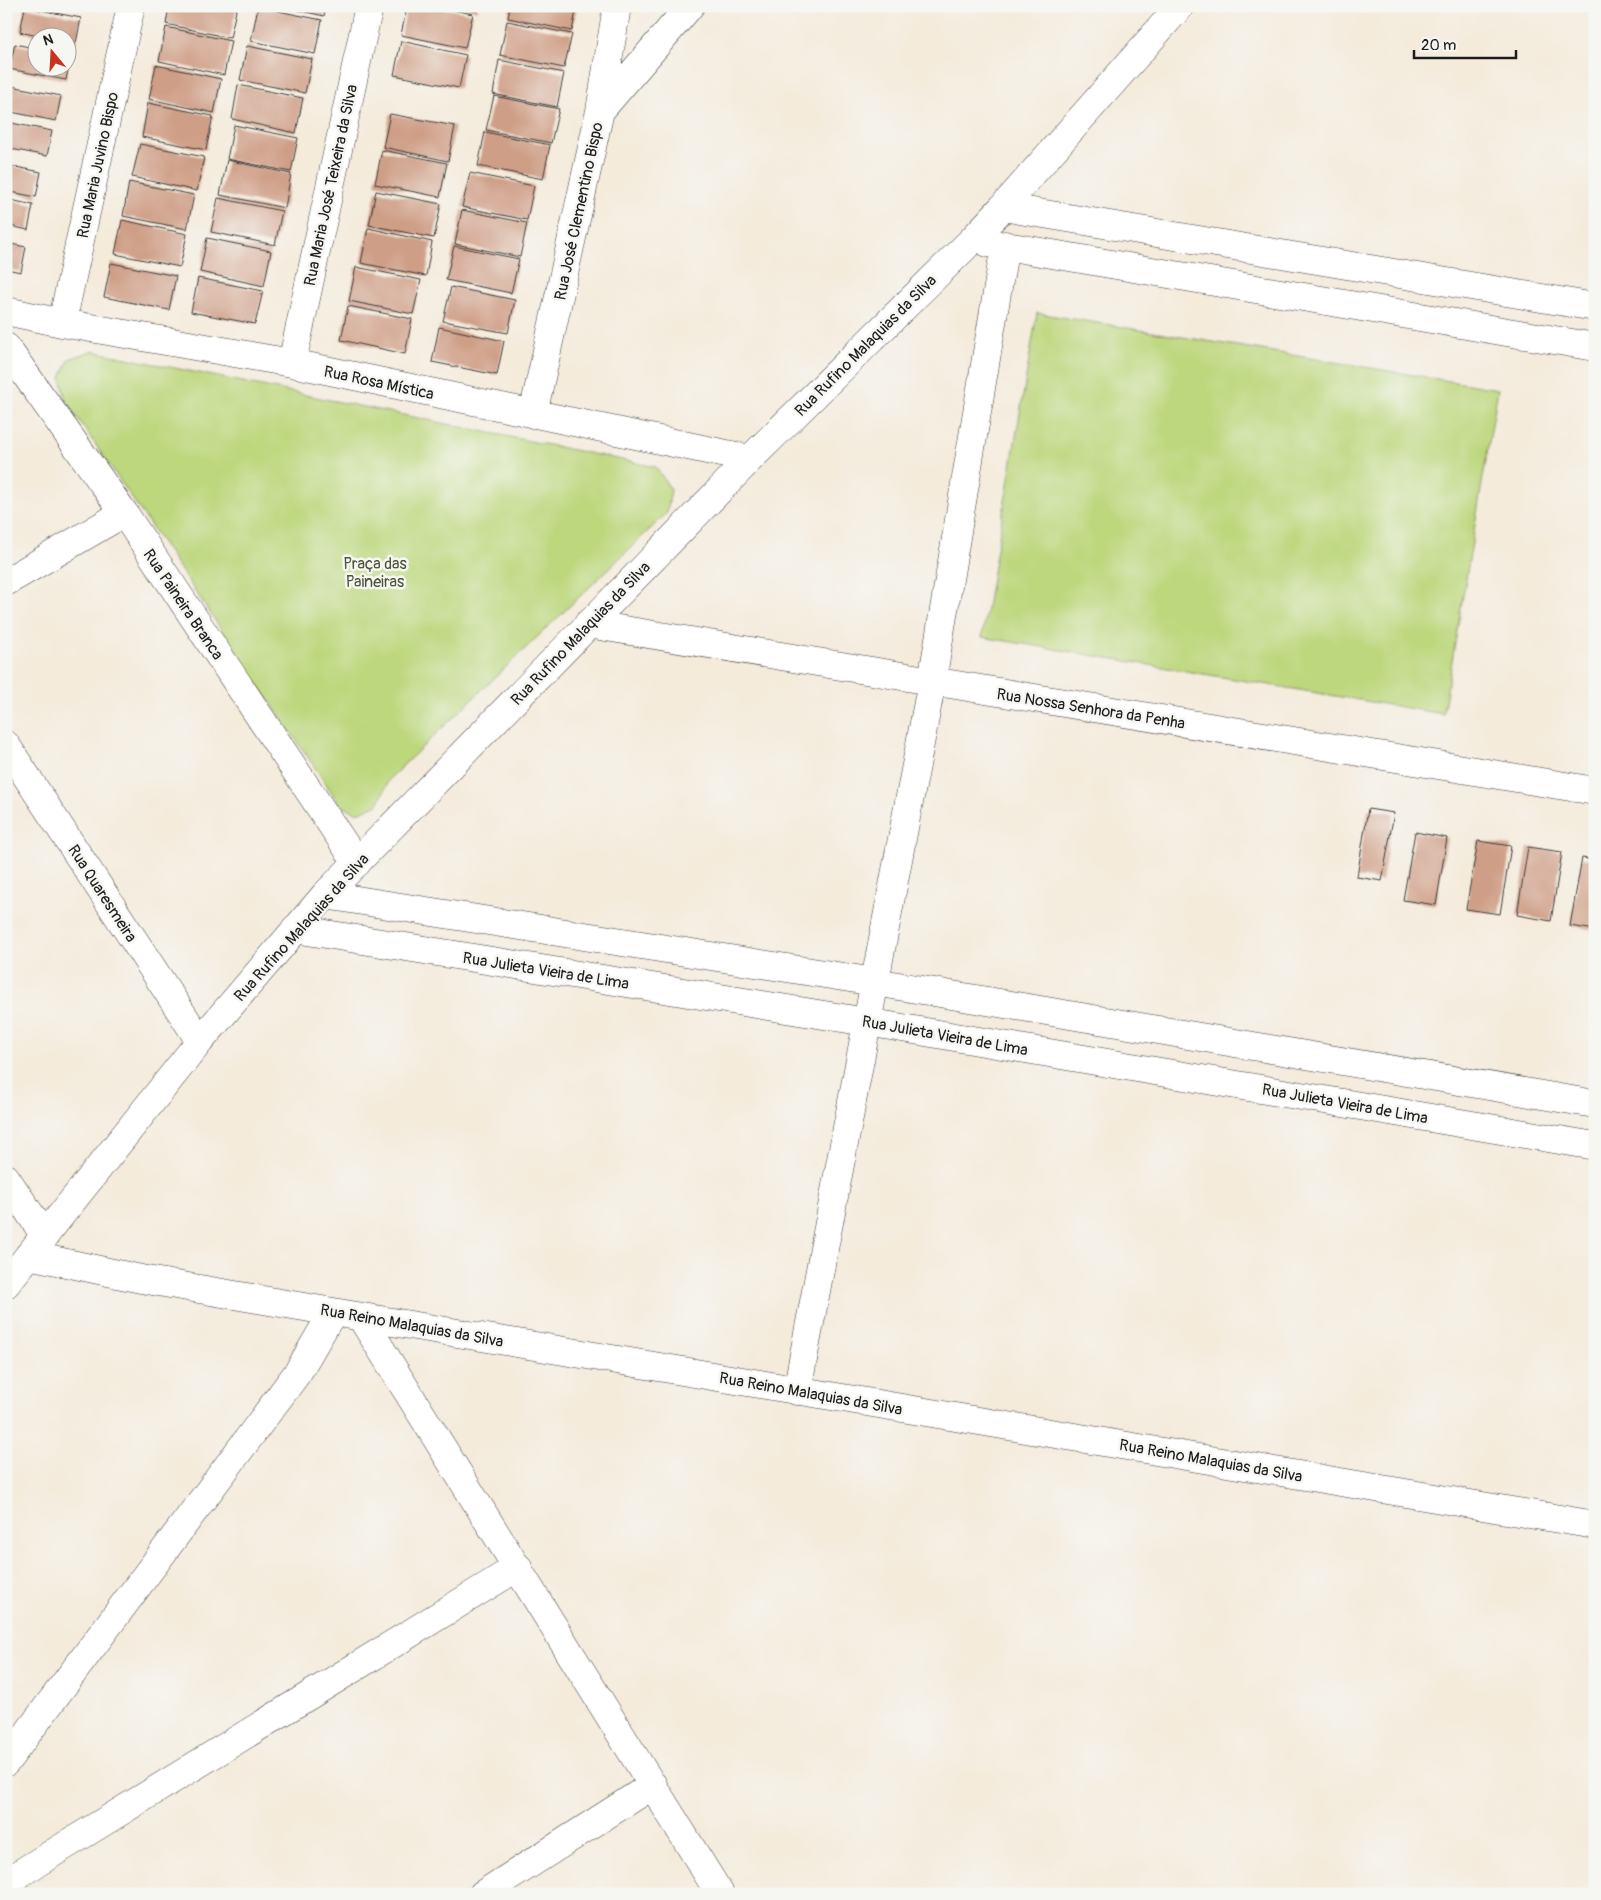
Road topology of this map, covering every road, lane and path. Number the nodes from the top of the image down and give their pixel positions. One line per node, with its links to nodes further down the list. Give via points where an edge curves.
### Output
1 (131, 6): 12 (street, Rua Maria Juvino Bispo)
2 (369, 6): 15 (street, Rua Maria José Teixeira da Silva)
3 (617, 6): 6 (street, Rua José Clementino Bispo)
4 (690, 6): 6 (street)
5 (1180, 6): 7 (street, Rua Rufino Malaquias da Silva)
6 (600, 111): 16 (street, Rua José Clementino Bispo)
7 (1003, 207): 8 (street, Rua Rufino Malaquias da Silva); 10 (street)
8 (972, 240): 9 (street); 17 (street, Rua Rufino Malaquias da Silva)
9 (1005, 245): 14 (street); 21 (street)
10 (1595, 306)
11 (6, 311): 12 (street, Rua Rosa Mística)
12 (62, 323): 15 (street, Rua Rosa Mística)
13 (6, 347): 18 (street, Rua Paineira Branca)
14 (1595, 347)
15 (292, 363): 16 (street, Rua Rosa Mística)
16 (533, 414): 17 (street, Rua Rosa Mística)
17 (750, 459): 20 (street, Rua Rufino Malaquias da Silva)
18 (124, 513): 19 (street); 24 (street, Rua Paineira Branca)
19 (6, 582)
20 (588, 624): 21 (street, Rua Nossa Senhora da Penha); 24 (street, Rua Rufino Malaquias da Silva)
21 (932, 681): 23 (street, Rua Nossa Senhora da Penha); 27 (street)
22 (6, 745): 29 (street, Rua Quaresmeira)
23 (1595, 791)
24 (357, 863): 25 (street, Rua Rufino Malaquias da Silva)
25 (325, 895): 26 (street, Rua Rufino Malaquias da Silva); 27 (street)
26 (295, 929): 28 (street, Rua Julieta Vieira de Lima); 29 (street, Rua Rufino Malaquias da Silva)
27 (875, 982): 28 (street); 30 (street)
28 (867, 1022): 31 (street, Rua Julieta Vieira de Lima); 37 (street)
29 (200, 1041): 33 (street, Rua Rufino Malaquias da Silva)
30 (1595, 1104)
31 (1595, 1146)
32 (6, 1178): 33 (street)
33 (37, 1245): 34 (street, Rua Rufino Malaquias da Silva); 35 (street, Rua Reino Malaquias da Silva, via 141,1279)
34 (6, 1284)
35 (333, 1312): 36 (street, Rua Reino Malaquias da Silva); 40 (street, via 298,1372)
36 (362, 1317): 37 (street, Rua Reino Malaquias da Silva); 39 (street)
37 (797, 1391): 38 (street, Rua Reino Malaquias da Silva)
38 (1595, 1525)
39 (518, 1567): 41 (street); 42 (street)
40 (6, 1762)
41 (653, 1785): 43 (street); 44 (street)
42 (6, 1882)
43 (484, 1894)
44 (720, 1894)

